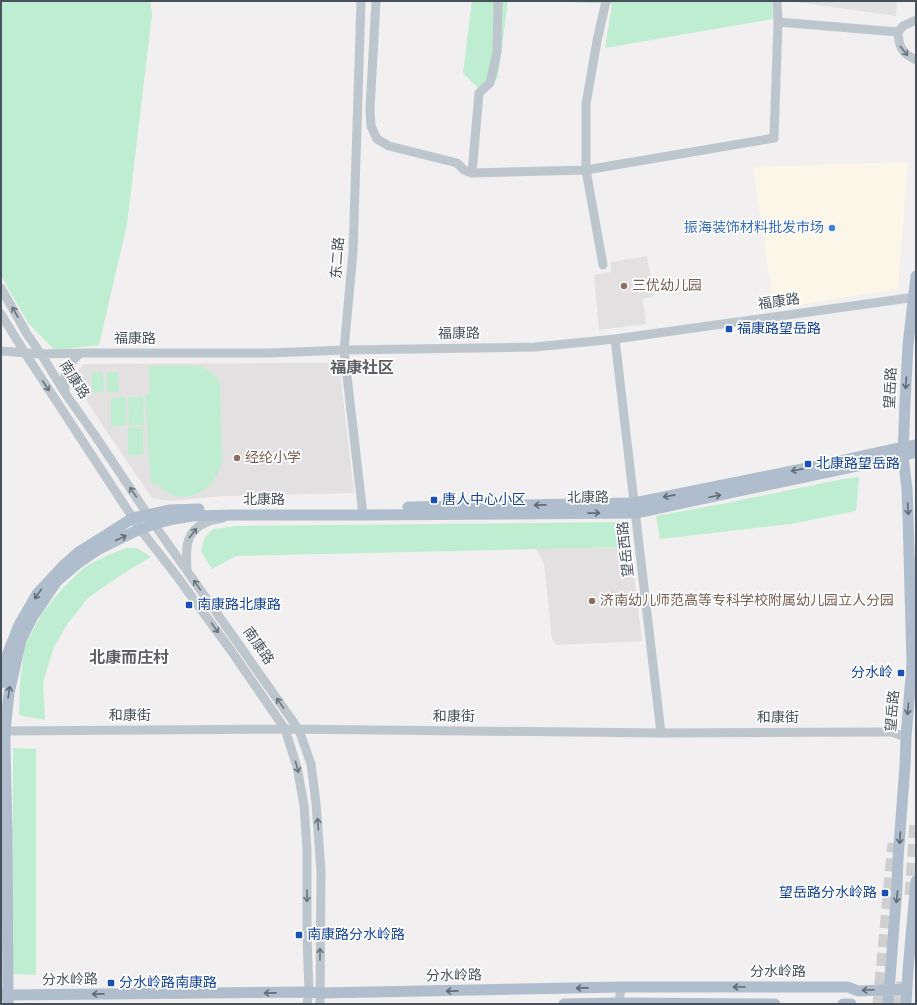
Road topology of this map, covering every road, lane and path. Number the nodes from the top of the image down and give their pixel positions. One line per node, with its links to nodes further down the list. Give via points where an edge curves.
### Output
1 (361, 1): 22 (street, 东二路, via 353,252)
2 (376, 1): 11 (street, via 370,109 371,126 377,139 389,146 457,163)
3 (498, 1): 11 (street, via 497,52 490,83 479,93)
4 (606, 1): 10 (street, via 586,104)
5 (777, 1): 7 (street)
6 (916, 20): 8 (street, via 903,26)
7 (778, 22): 8 (street); 10 (street, via 774,138)
8 (898, 32): 9 (street, one-way to 9, via 902,50)
9 (916, 60)
10 (586, 170): 11 (street); 12 (street)
11 (472, 173)
12 (603, 265)
13 (916, 276): 15 (main road, 望岳路)
14 (1, 288): 19 (street, 南康路, one-way to 14)
15 (914, 297): 20 (street, 福康路); 21 (main road, 望岳路)
16 (1, 314): 18 (street, 南康路)
17 (1, 332): 18 (street)
18 (13, 334): 19 (street); 24 (street, 南康路)
19 (27, 334): 26 (street, 南康路)
20 (615, 339): 22 (street, 福康路, via 535,347); 34 (street, 望岳西路)
21 (908, 344): 27 (main road); 30 (main road, 望岳路, one-way to 30)
22 (344, 350): 25 (street, 福康路, via 270,353); 35 (street, 东二路)
23 (1, 351): 24 (street, 福康路)
24 (25, 353): 26 (street, 福康路); 37 (street, 南康路, one-way to 37)
25 (80, 353): 26 (street, 福康路); 28 (street, via 69,365 65,375)
26 (40, 354): 28 (street, 南康路)
27 (916, 359)
28 (65, 393): 38 (street, 南康路, one-way to 28)
29 (916, 445): 30 (main road, 北康路)
30 (903, 451): 31 (main road, 北康路); 33 (main road, 望岳路); 34 (main road, 北康路)
31 (916, 452)
32 (916, 478): 33 (main road)
33 (907, 489): 46 (main road, 望岳路, one-way to 46, via 912,664)
34 (635, 508): 35 (main road, 北康路); 45 (street, 望岳西路)
35 (362, 512): 36 (main road, 北康路); 38 (main road, 北康路, via 216,508 170,510)
36 (233, 515): 38 (main road, 北康路); 40 (street, one-way to 36, via 186,549 194,529)
37 (133, 518): 38 (main road, 北康路); 39 (street, 南康路); 41 (main road, 北康路, one-way to 41, via 79,552 37,594 19,625 6,658)
38 (151, 519): 39 (main road, 北康路); 40 (street, 南康路)
39 (140, 529): 42 (street, 南康路, one-way to 42, via 232,652); 44 (main road, 北康路, one-way to 39, via 8,693 21,640 57,581 99,549)
40 (187, 570): 43 (street, 南康路, one-way to 40)
41 (1, 683)
42 (285, 730): 43 (street, 和康街); 44 (street, 和康街); 51 (street, 南康路, one-way to 51, via 298,767 304,805 307,849)
43 (299, 730): 45 (street, 和康街); 53 (street, 南康路, one-way to 43, via 321,870 316,803 311,764)
44 (3, 731): 52 (main road, 北康路)
45 (661, 733): 46 (street, 和康街, via 891,732)
46 (906, 737): 49 (main road, 望岳路, one-way to 49)
47 (916, 881): 50 (main road)
48 (621, 987): 49 (main road, 分水岭路, one-way to 48, via 858,991 848,987); 53 (main road, 分水岭路, one-way to 53); 54 (street)
49 (889, 989): 50 (main road, 分水岭路); 60 (main road, 望岳路)
50 (907, 990): 61 (main road)
51 (308, 992): 52 (main road, 分水岭路, one-way to 52); 53 (main road, 分水岭路); 55 (street, 南康路)
52 (6, 998)
53 (320, 999)
54 (619, 1003): 56 (main road); 57 (main road)
55 (308, 1004)
56 (564, 1004)
57 (776, 1004)
58 (843, 1004): 59 (main road)
59 (851, 1004)
60 (888, 1004)
61 (906, 1004)

